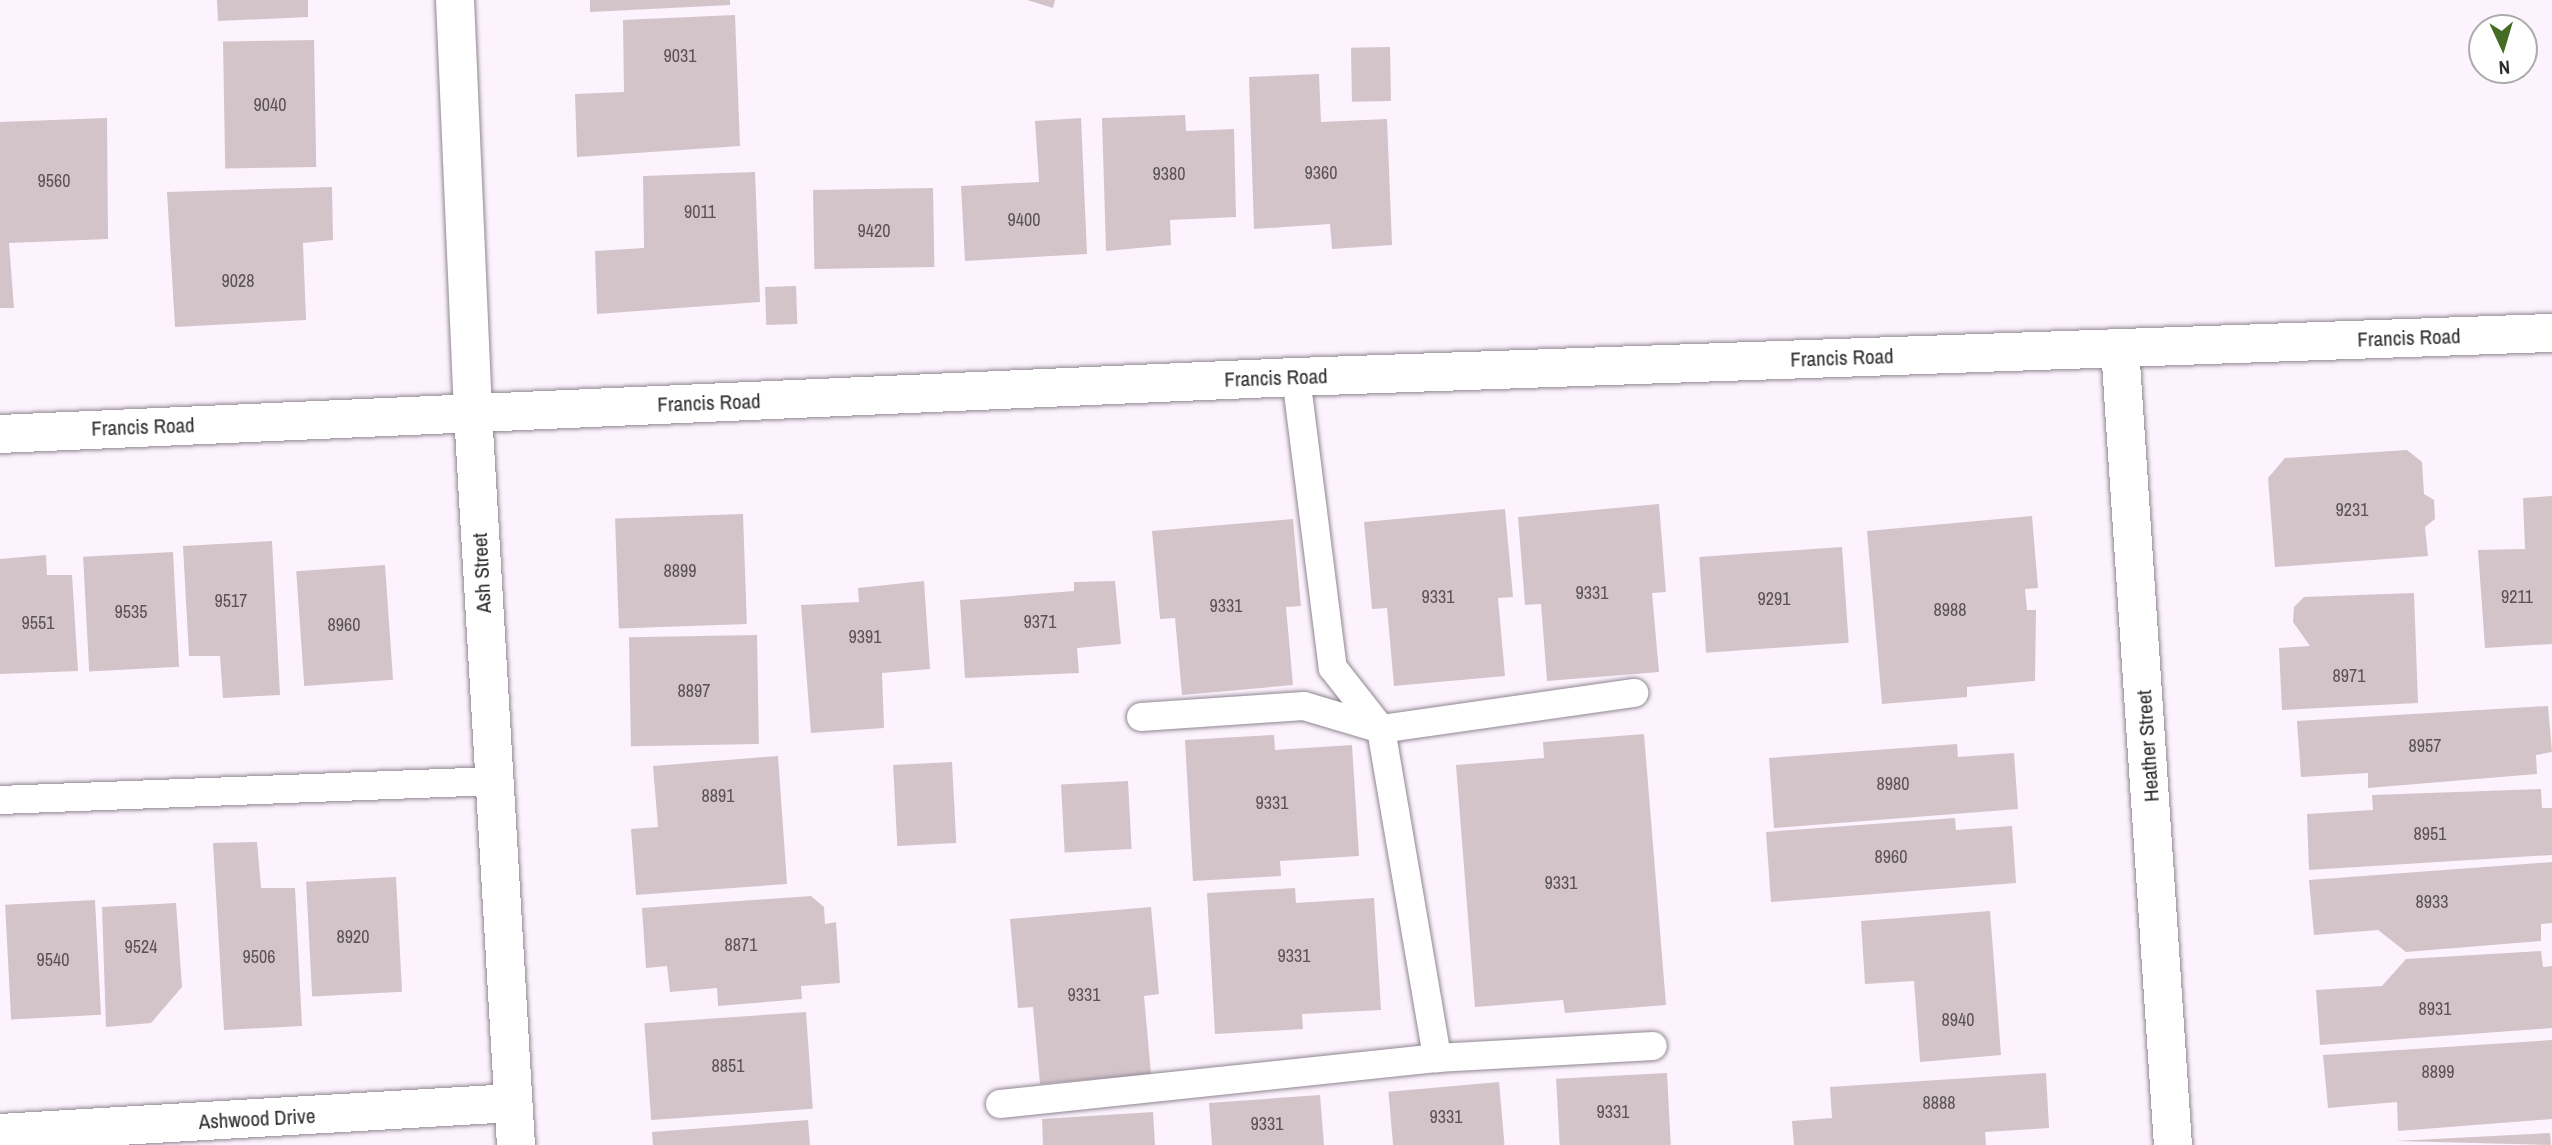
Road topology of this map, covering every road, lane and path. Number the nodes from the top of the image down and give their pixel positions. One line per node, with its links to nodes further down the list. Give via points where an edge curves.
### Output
1 (455, 0): 5 (street, Ash Street)
2 (2552, 333): 3 (street, Francis Road)
3 (2120, 348): 4 (street, Francis Road); 18 (street, Heather Street)
4 (1296, 377): 5 (street, Francis Road); 9 (lane, via 1333,668)
5 (472, 413): 6 (street, Francis Road); 10 (street, Ash Street)
6 (0, 434)
7 (1634, 692): 9 (lane)
8 (1141, 717): 9 (lane, via 1304,706)
9 (1381, 729): 13 (lane)
10 (494, 781): 11 (lane); 14 (street, Ash Street)
11 (0, 800)
12 (1653, 1046): 13 (lane)
13 (1437, 1058): 15 (lane)
14 (513, 1103): 16 (street, Ashwood Drive); 17 (street, Ash Street)
15 (1000, 1104)
16 (0, 1133)
17 (516, 1145)
18 (2173, 1145)

